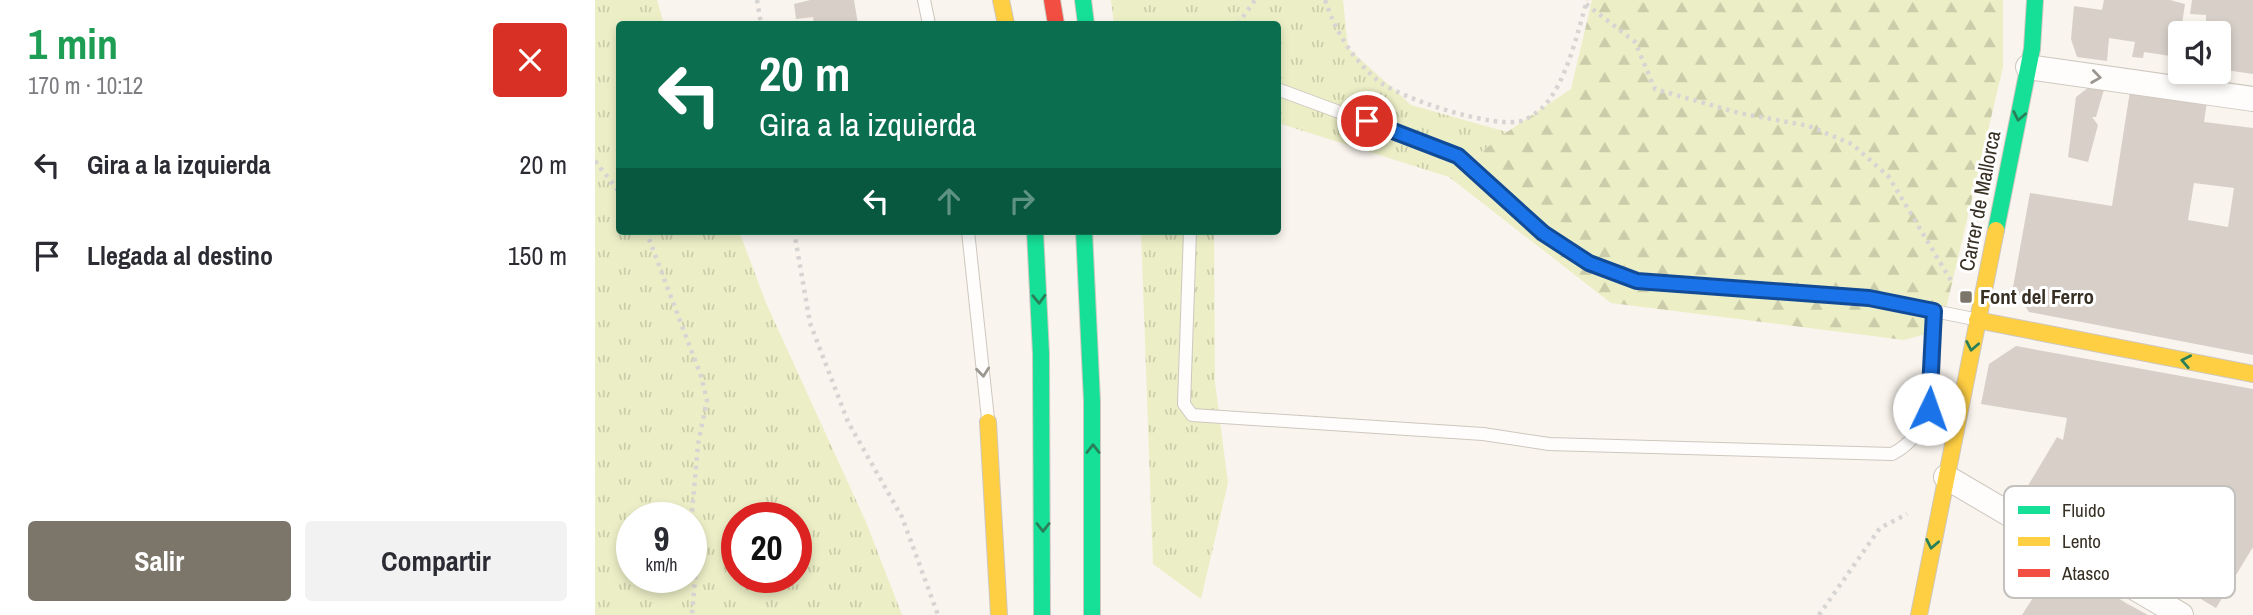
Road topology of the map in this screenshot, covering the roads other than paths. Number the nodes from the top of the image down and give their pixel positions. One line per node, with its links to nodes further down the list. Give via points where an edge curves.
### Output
1 (924, 0): 6 (lane)
2 (1000, 0): 7 (main road)
3 (1052, 0): 8 (main road)
4 (1083, 0): 9 (main road)
5 (2035, 0): 10 (main road, Carrer de Mallorca)
6 (928, 21)
7 (1005, 21)
8 (1056, 21)
9 (1086, 21)
10 (2028, 67): 12 (street, one-way to 12); 20 (main road, Carrer de Mallorca, one-way to 20)
11 (1281, 90): 19 (lane, via 1458,156 1543,233 1589,263 1637,281 1869,298)
12 (2253, 99)
13 (968, 235): 22 (lane, one-way to 22)
14 (1035, 235): 27 (main road, one-way to 27, via 1041,354)
15 (1084, 235): 18 (main road)
16 (1093, 235): 18 (main road)
17 (1190, 235): 19 (lane, via 1184,404 1192,415 1483,434 1549,444 1892,454 1919,432 1929,409)
18 (1088, 265): 28 (main road, one-way to 18)
19 (1934, 311): 20 (lane)
20 (1977, 320): 21 (main road, one-way to 20); 23 (main road, Carrer de Mallorca, one-way to 23)
21 (2253, 374)
22 (988, 422): 26 (main road)
23 (1946, 477): 24 (street); 29 (main road, Carrer de Mallorca, one-way to 29)
24 (2004, 511)
25 (2152, 598): 30 (street)
26 (999, 615)
27 (1042, 615)
28 (1092, 615)
29 (1919, 615)
30 (2181, 615)

